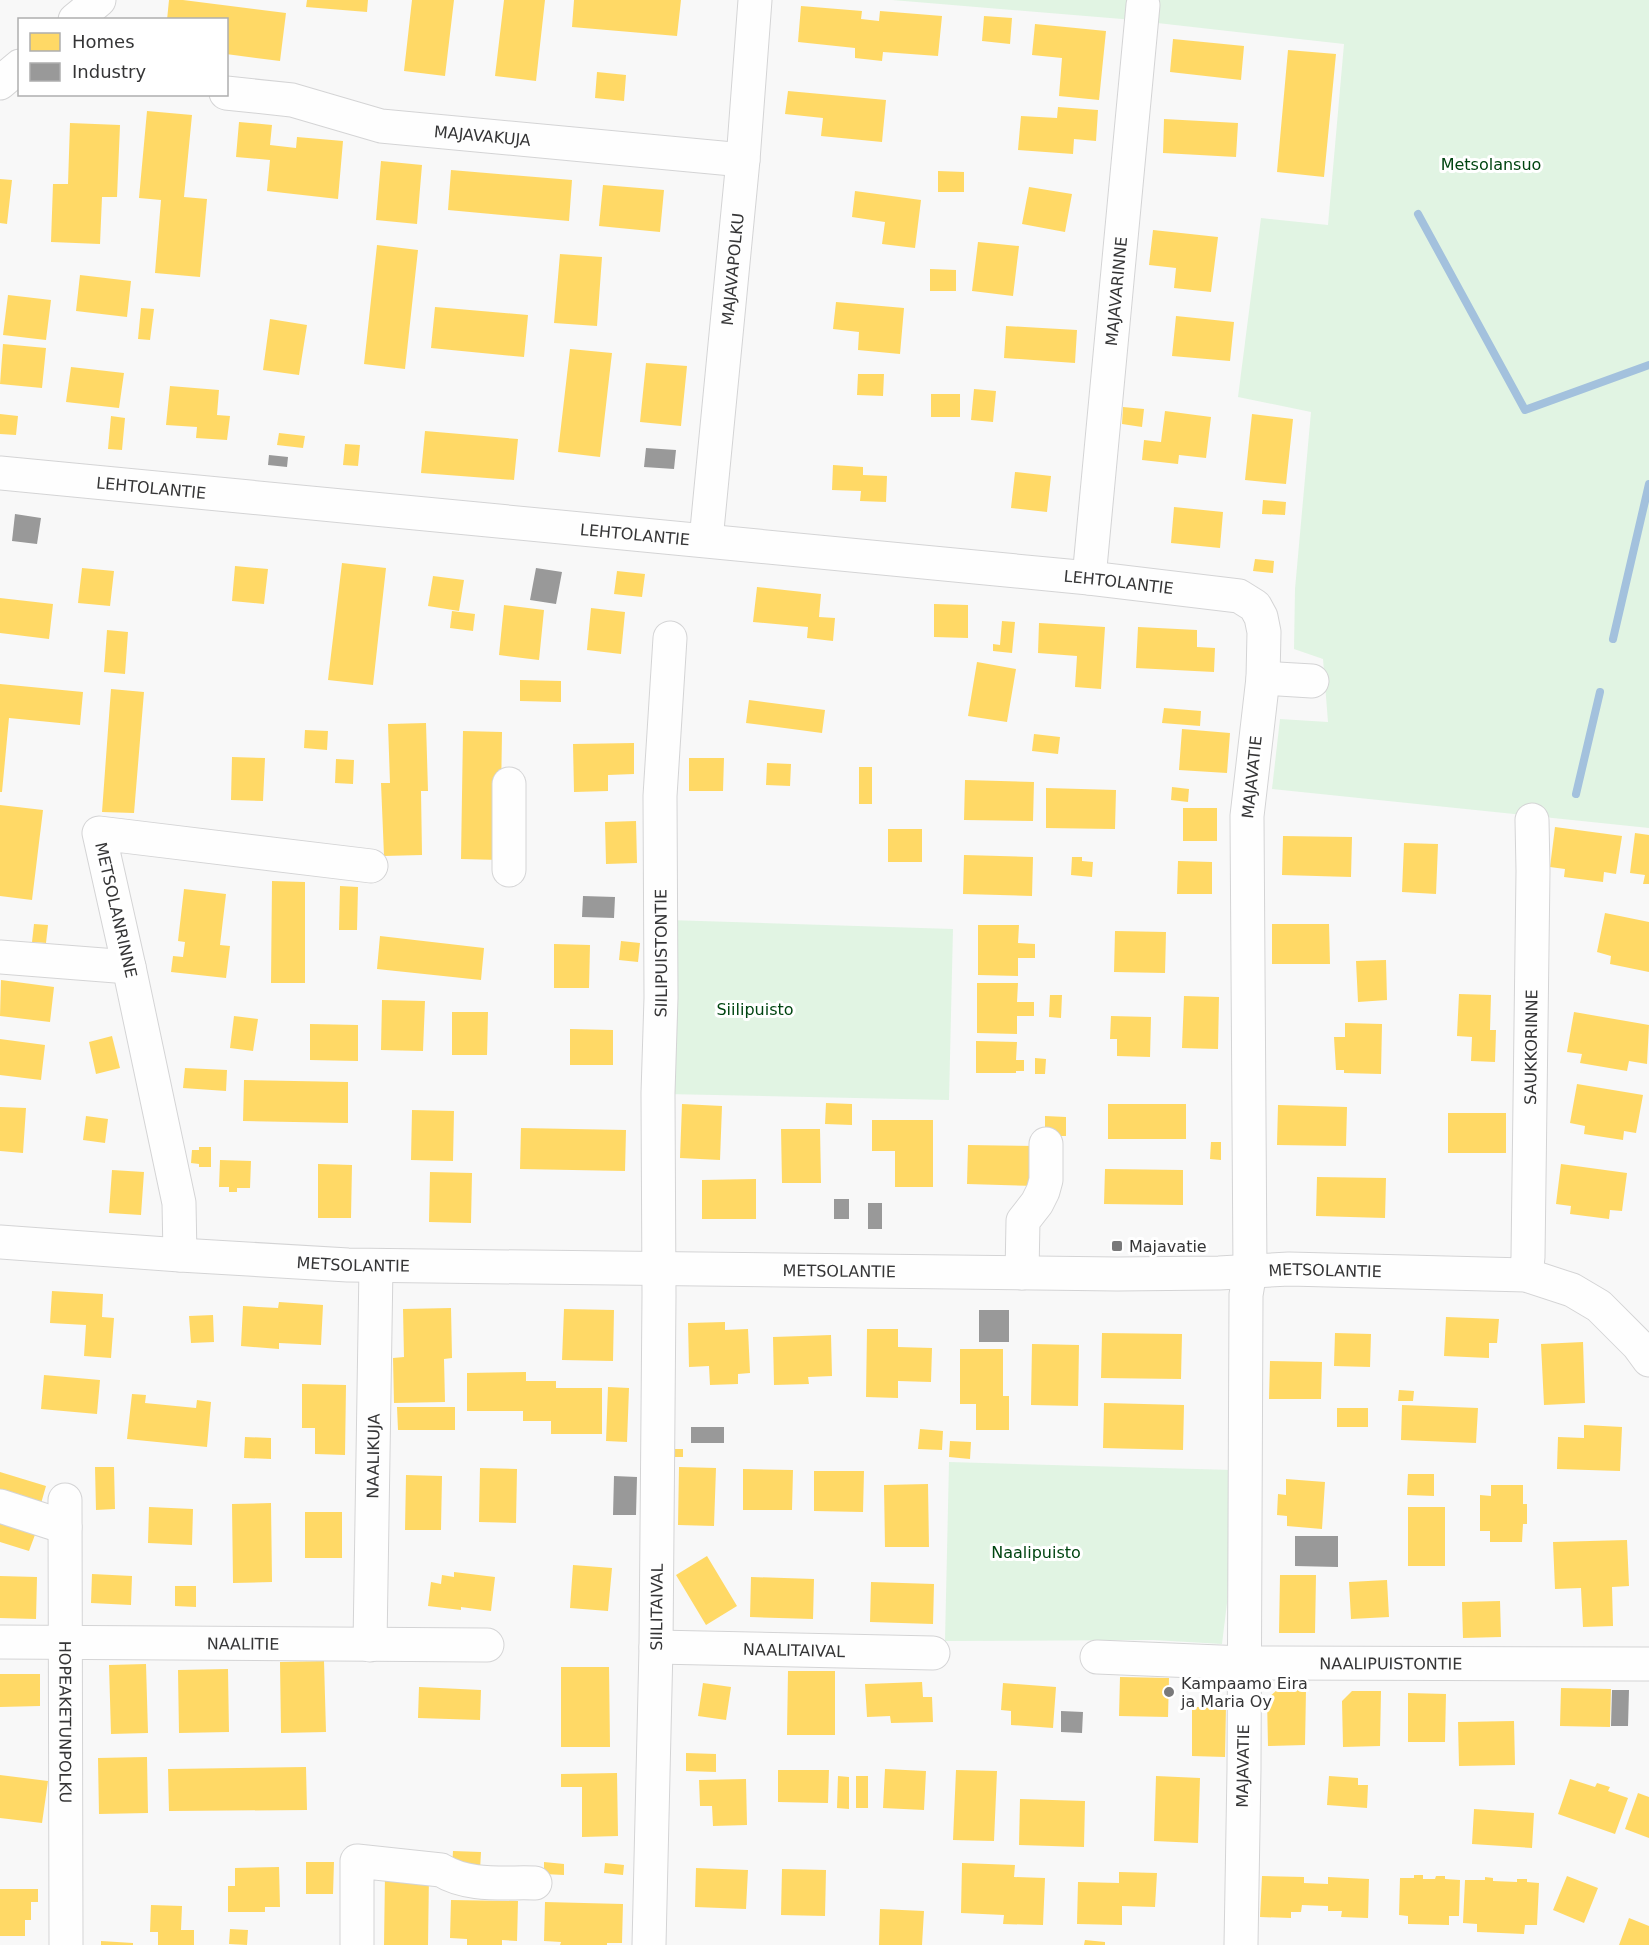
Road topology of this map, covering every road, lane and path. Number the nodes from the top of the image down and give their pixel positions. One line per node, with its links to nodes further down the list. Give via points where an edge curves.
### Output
1 (99, 0): 4 (street)
2 (754, 0): 8 (street, MAJAVAPOLKU)
3 (1143, 5): 11 (street, MAJAVARINNE)
4 (77, 18)
5 (18, 68): 6 (street)
6 (0, 82)
7 (228, 93): 8 (street, MAJAVAKUJA, via 292,100 381,126)
8 (743, 160): 10 (street, MAJAVAPOLKU)
9 (0, 473): 10 (street, LEHTOLANTIE)
10 (706, 540): 11 (street, LEHTOLANTIE)
11 (1089, 578): 12 (street, LEHTOLANTIE, via 1239,596 1255,606)
12 (1261, 617): 14 (street, MAJAVATIE)
13 (670, 638): 26 (street, SIILIPUISTONTIE, via 660,796)
14 (1263, 678): 15 (street); 27 (street, MAJAVATIE, via 1247,816)
15 (1312, 681)
16 (509, 784): 19 (street)
17 (1532, 820): 29 (street, SAUKKORINNE)
18 (371, 866): 21 (street, METSOLANRINNE, via 99,833)
19 (509, 870)
20 (0, 957): 21 (street)
21 (129, 967): 24 (street, METSOLANRINNE, via 179,1203)
22 (1046, 1144): 28 (street, via 1043,1191 1023,1221)
23 (0, 1242): 24 (street, METSOLANTIE)
24 (180, 1255): 25 (street, METSOLANTIE)
25 (376, 1266): 26 (street, METSOLANTIE); 34 (street, NAALIKUJA)
26 (659, 1269): 28 (street, METSOLANTIE); 36 (street, SIILITAIVAL)
27 (1250, 1271): 28 (street, METSOLANTIE); 29 (street, METSOLANTIE); 39 (street, MAJAVATIE, via 1246,1295)
28 (1022, 1273)
29 (1526, 1275): 30 (street, METSOLANTIE, via 1572,1290 1599,1306)
30 (1649, 1360)
31 (0, 1506): 33 (street, HOPEAKETUNPOLKU, via 65,1513)
32 (0, 1642): 33 (street, NAALITIE)
33 (66, 1643): 34 (street, NAALITIE); 42 (street, HOPEAKETUNPOLKU)
34 (370, 1645): 35 (street, NAALITIE)
35 (487, 1645)
36 (656, 1647): 37 (street, NAALITAIVAL); 44 (street, SIILITAIVAL)
37 (933, 1653)
38 (1097, 1657): 39 (street, NAALIPUISTONTIE, via 1185,1650)
39 (1244, 1663): 40 (street, NAALIPUISTONTIE); 45 (street, MAJAVATIE)
40 (1649, 1664)
41 (535, 1883): 43 (street, via 467,1881 441,1870 357,1861)
42 (66, 1945)
43 (357, 1945)
44 (649, 1945)
45 (1241, 1945)

